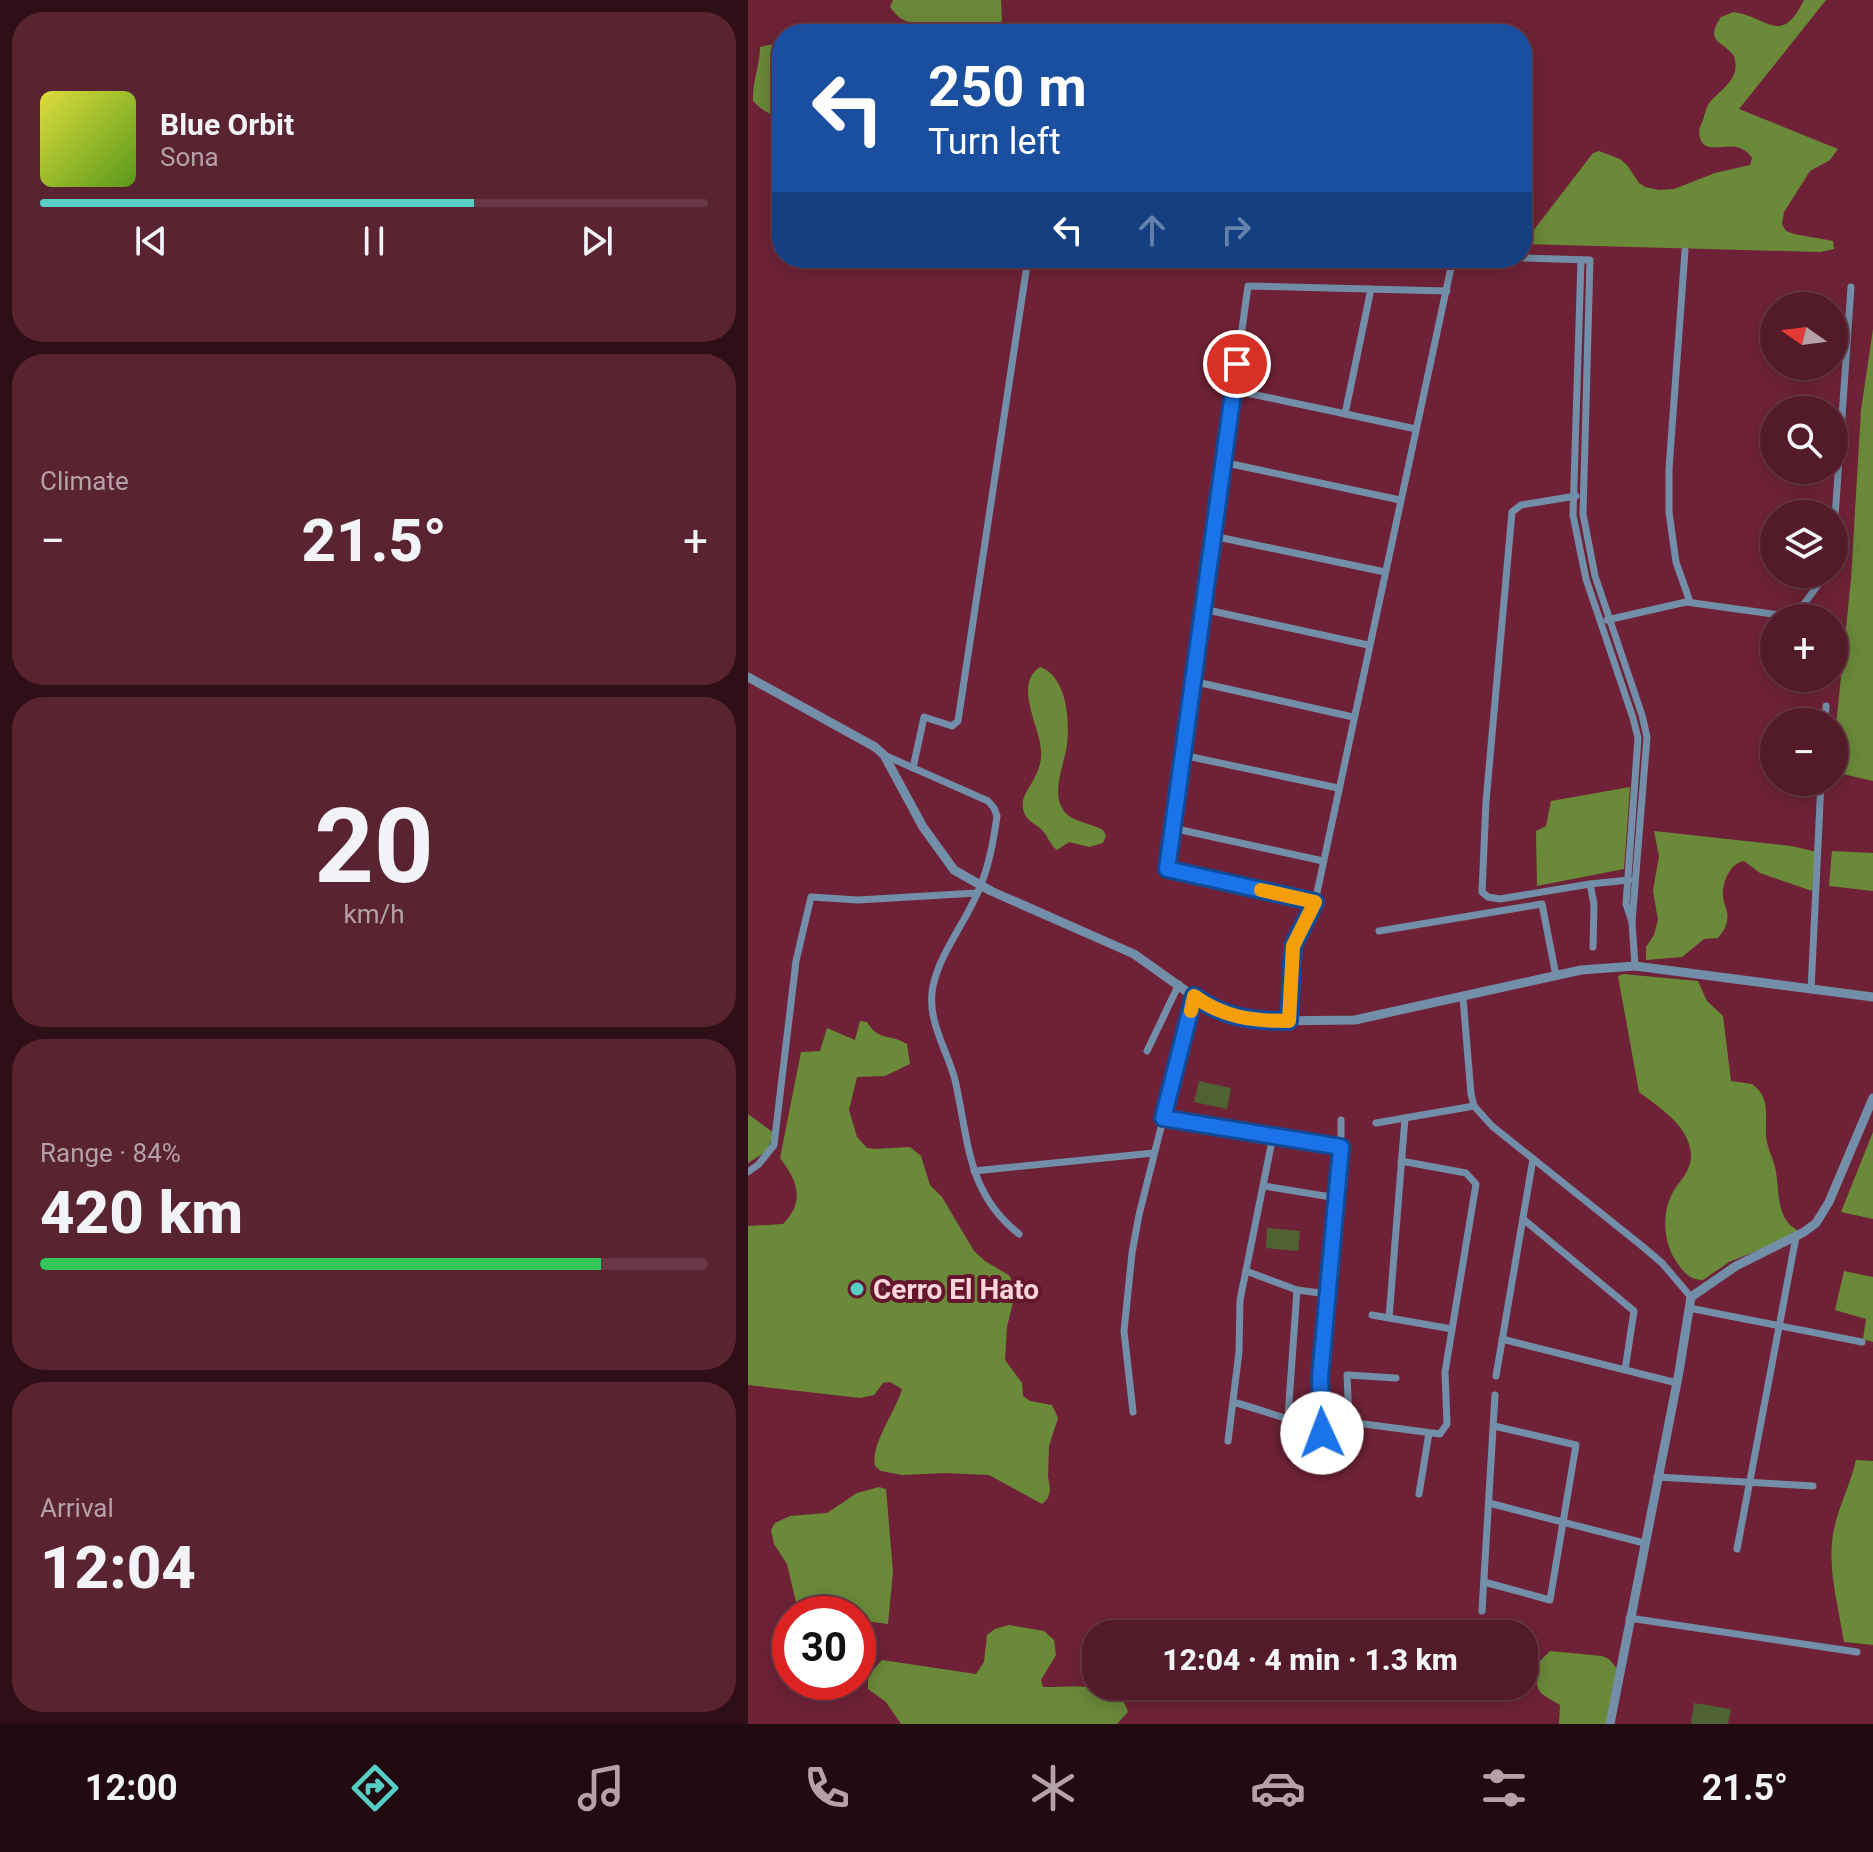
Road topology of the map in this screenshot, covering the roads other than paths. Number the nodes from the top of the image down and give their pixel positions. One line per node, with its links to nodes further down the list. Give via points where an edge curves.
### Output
1 (1685, 251): 18 (street, via 1669,512 1676,562)
2 (1532, 258): 12 (street, via 1585,260)
3 (1027, 268): 27 (street, via 958,721 952,726 924,717)
4 (1451, 268): 7 (street)
5 (1851, 287): 14 (street)
6 (1371, 289): 7 (street); 8 (street, via 1248,286); 9 (street)
7 (1447, 291): 10 (street)
8 (1233, 390): 9 (street); 11 (street)
9 (1345, 414): 10 (street)
10 (1416, 429): 13 (street)
11 (1222, 462): 13 (street); 15 (street)
12 (1578, 496): 20 (street, via 1578,543); 33 (street, via 1521,505 1512,512 1481,888 1485,895 1500,899)
13 (1400, 500): 16 (street)
14 (1836, 500)
15 (1213, 536): 16 (street); 19 (street)
16 (1385, 572): 21 (street)
17 (1816, 588): 18 (street, via 1787,616)
18 (1690, 602): 20 (street)
19 (1203, 609): 21 (street); 23 (street)
20 (1605, 621): 32 (street, via 1638,738)
21 (1368, 645): 24 (street)
22 (748, 677): 25 (street)
23 (1192, 681): 24 (street); 26 (street)
24 (1353, 717): 28 (street)
25 (884, 755): 27 (street); 34 (street, via 943,857)
26 (1182, 755): 28 (street); 30 (street)
27 (913, 768): 34 (street, via 994,808 996,824)
28 (1338, 788): 31 (street)
29 (1820, 796): 41 (street)
30 (1172, 828): 31 (street); 35 (street, via 1167,869)
31 (1323, 861): 35 (street)
32 (1632, 881): 33 (street); 38 (street, via 1626,909)
33 (1590, 884): 37 (street)
34 (979, 889): 40 (street, via 1134,954); 58 (street, via 932,989 936,1029 954,1078); 59 (street, via 858,900 811,897 796,961 774,1145)
35 (1315, 902): 45 (street, via 1293,946)
36 (1379, 931): 39 (street, via 1542,904)
37 (1593, 947)
38 (1635, 966): 39 (street); 41 (street)
39 (1556, 976): 44 (street)
40 (1179, 984): 42 (street); 46 (street)
41 (1811, 990): 43 (street)
42 (1194, 996): 45 (street, via 1233,1017); 49 (street)
43 (1873, 997)
44 (1463, 998): 45 (street, via 1355,1020); 48 (street)
45 (1289, 1021)
46 (1147, 1051)
47 (1873, 1098): 64 (street, via 1829,1202 1816,1223)
48 (1474, 1106): 50 (street); 56 (street)
49 (1163, 1118): 53 (street); 55 (street)
50 (1405, 1118): 52 (street); 57 (street)
51 (1341, 1120): 54 (street)
52 (1376, 1123)
53 (1273, 1136): 54 (street); 60 (street)
54 (1341, 1147): 61 (street)
55 (1154, 1153): 58 (street); 81 (street, via 1126,1302)
56 (1533, 1159): 62 (street); 68 (street, via 1662,1263)
57 (1401, 1161): 70 (street); 72 (street, via 1460,1171 1475,1180)
58 (974, 1171): 63 (street, via 987,1200)
59 (748, 1172)
60 (1264, 1186): 61 (street); 65 (street)
61 (1337, 1198): 67 (street)
62 (1523, 1219): 73 (street); 75 (street, via 1634,1311)
63 (1019, 1234)
64 (1796, 1237): 68 (street, via 1736,1266); 71 (street)
65 (1246, 1271): 66 (street); 80 (street)
66 (1297, 1290): 67 (street); 82 (street)
67 (1328, 1294): 84 (street, via 1320,1378)
68 (1690, 1302): 71 (street); 78 (street)
69 (1372, 1315): 70 (street)
70 (1389, 1318): 72 (street)
71 (1780, 1326): 74 (street); 89 (street)
72 (1452, 1329): 85 (street, via 1445,1372 1447,1424 1440,1434)
73 (1502, 1339): 75 (street); 76 (street)
74 (1862, 1342)
75 (1625, 1370): 78 (street)
76 (1496, 1376)
77 (1396, 1378): 85 (street, via 1347,1375 1349,1422)
78 (1677, 1383): 88 (street)
79 (1495, 1395): 83 (street)
80 (1233, 1402): 82 (street); 86 (street)
81 (1133, 1412)
82 (1288, 1417): 84 (street)
83 (1494, 1426): 92 (street); 93 (street, via 1576,1445)
84 (1322, 1427): 87 (street)
85 (1429, 1433): 91 (street)
86 (1228, 1441)
87 (1323, 1462)
88 (1657, 1477): 89 (street); 94 (street)
89 (1750, 1482): 90 (street); 95 (street)
90 (1813, 1486)
91 (1419, 1494)
92 (1489, 1503): 93 (street); 96 (street)
93 (1563, 1523): 94 (street); 96 (street, via 1550,1600)
94 (1644, 1543): 98 (street)
95 (1737, 1549)
96 (1484, 1582): 97 (street)
97 (1482, 1611)
98 (1629, 1618): 99 (street); 100 (street)
99 (1857, 1652)
100 (1610, 1724)

